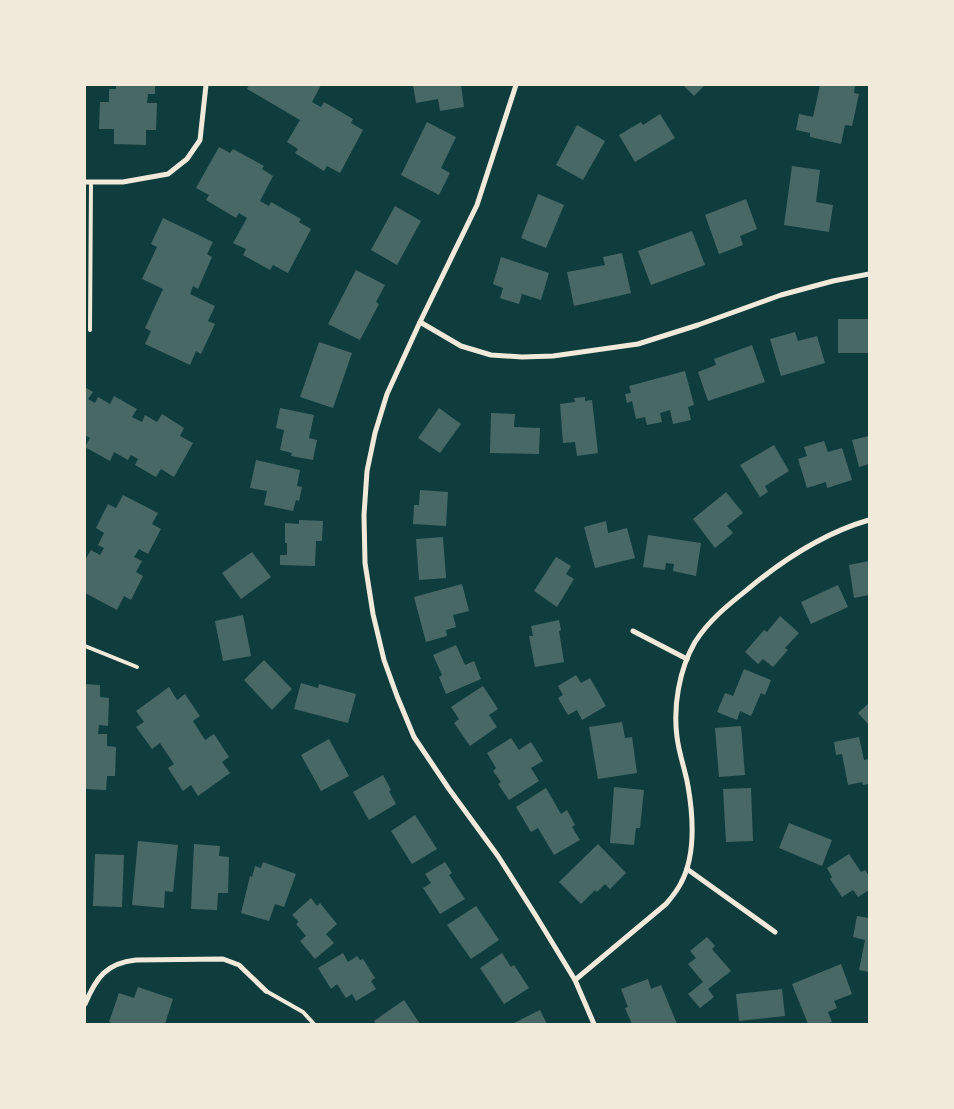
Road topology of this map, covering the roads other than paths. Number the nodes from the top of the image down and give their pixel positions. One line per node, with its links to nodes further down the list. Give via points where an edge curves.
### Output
1 (206, 85): 3 (street, via 200,140 186,159 168,174 123,182)
2 (516, 85): 5 (street, via 477,205)
3 (88, 182): 6 (lane)
4 (869, 274): 5 (street, via 781,295 638,344 553,356 491,355 461,346)
5 (420, 322): 14 (street, via 387,394 367,471 364,515 366,564 373,614 396,696 414,737 498,856)
6 (90, 330)
7 (869, 520): 10 (street, via 817,541 772,569 714,618)
8 (633, 631): 10 (street)
9 (85, 646): 11 (lane)
10 (687, 658): 12 (street, via 676,712 692,828)
11 (137, 667)
12 (687, 869): 13 (street); 14 (street, via 666,904)
13 (775, 932)
14 (575, 980): 18 (street)
15 (266, 991): 16 (street, via 239,965 223,959 136,960 112,966 105,972 97,980); 17 (lane, via 303,1012)
16 (85, 1004)
17 (314, 1024)
18 (594, 1024)

